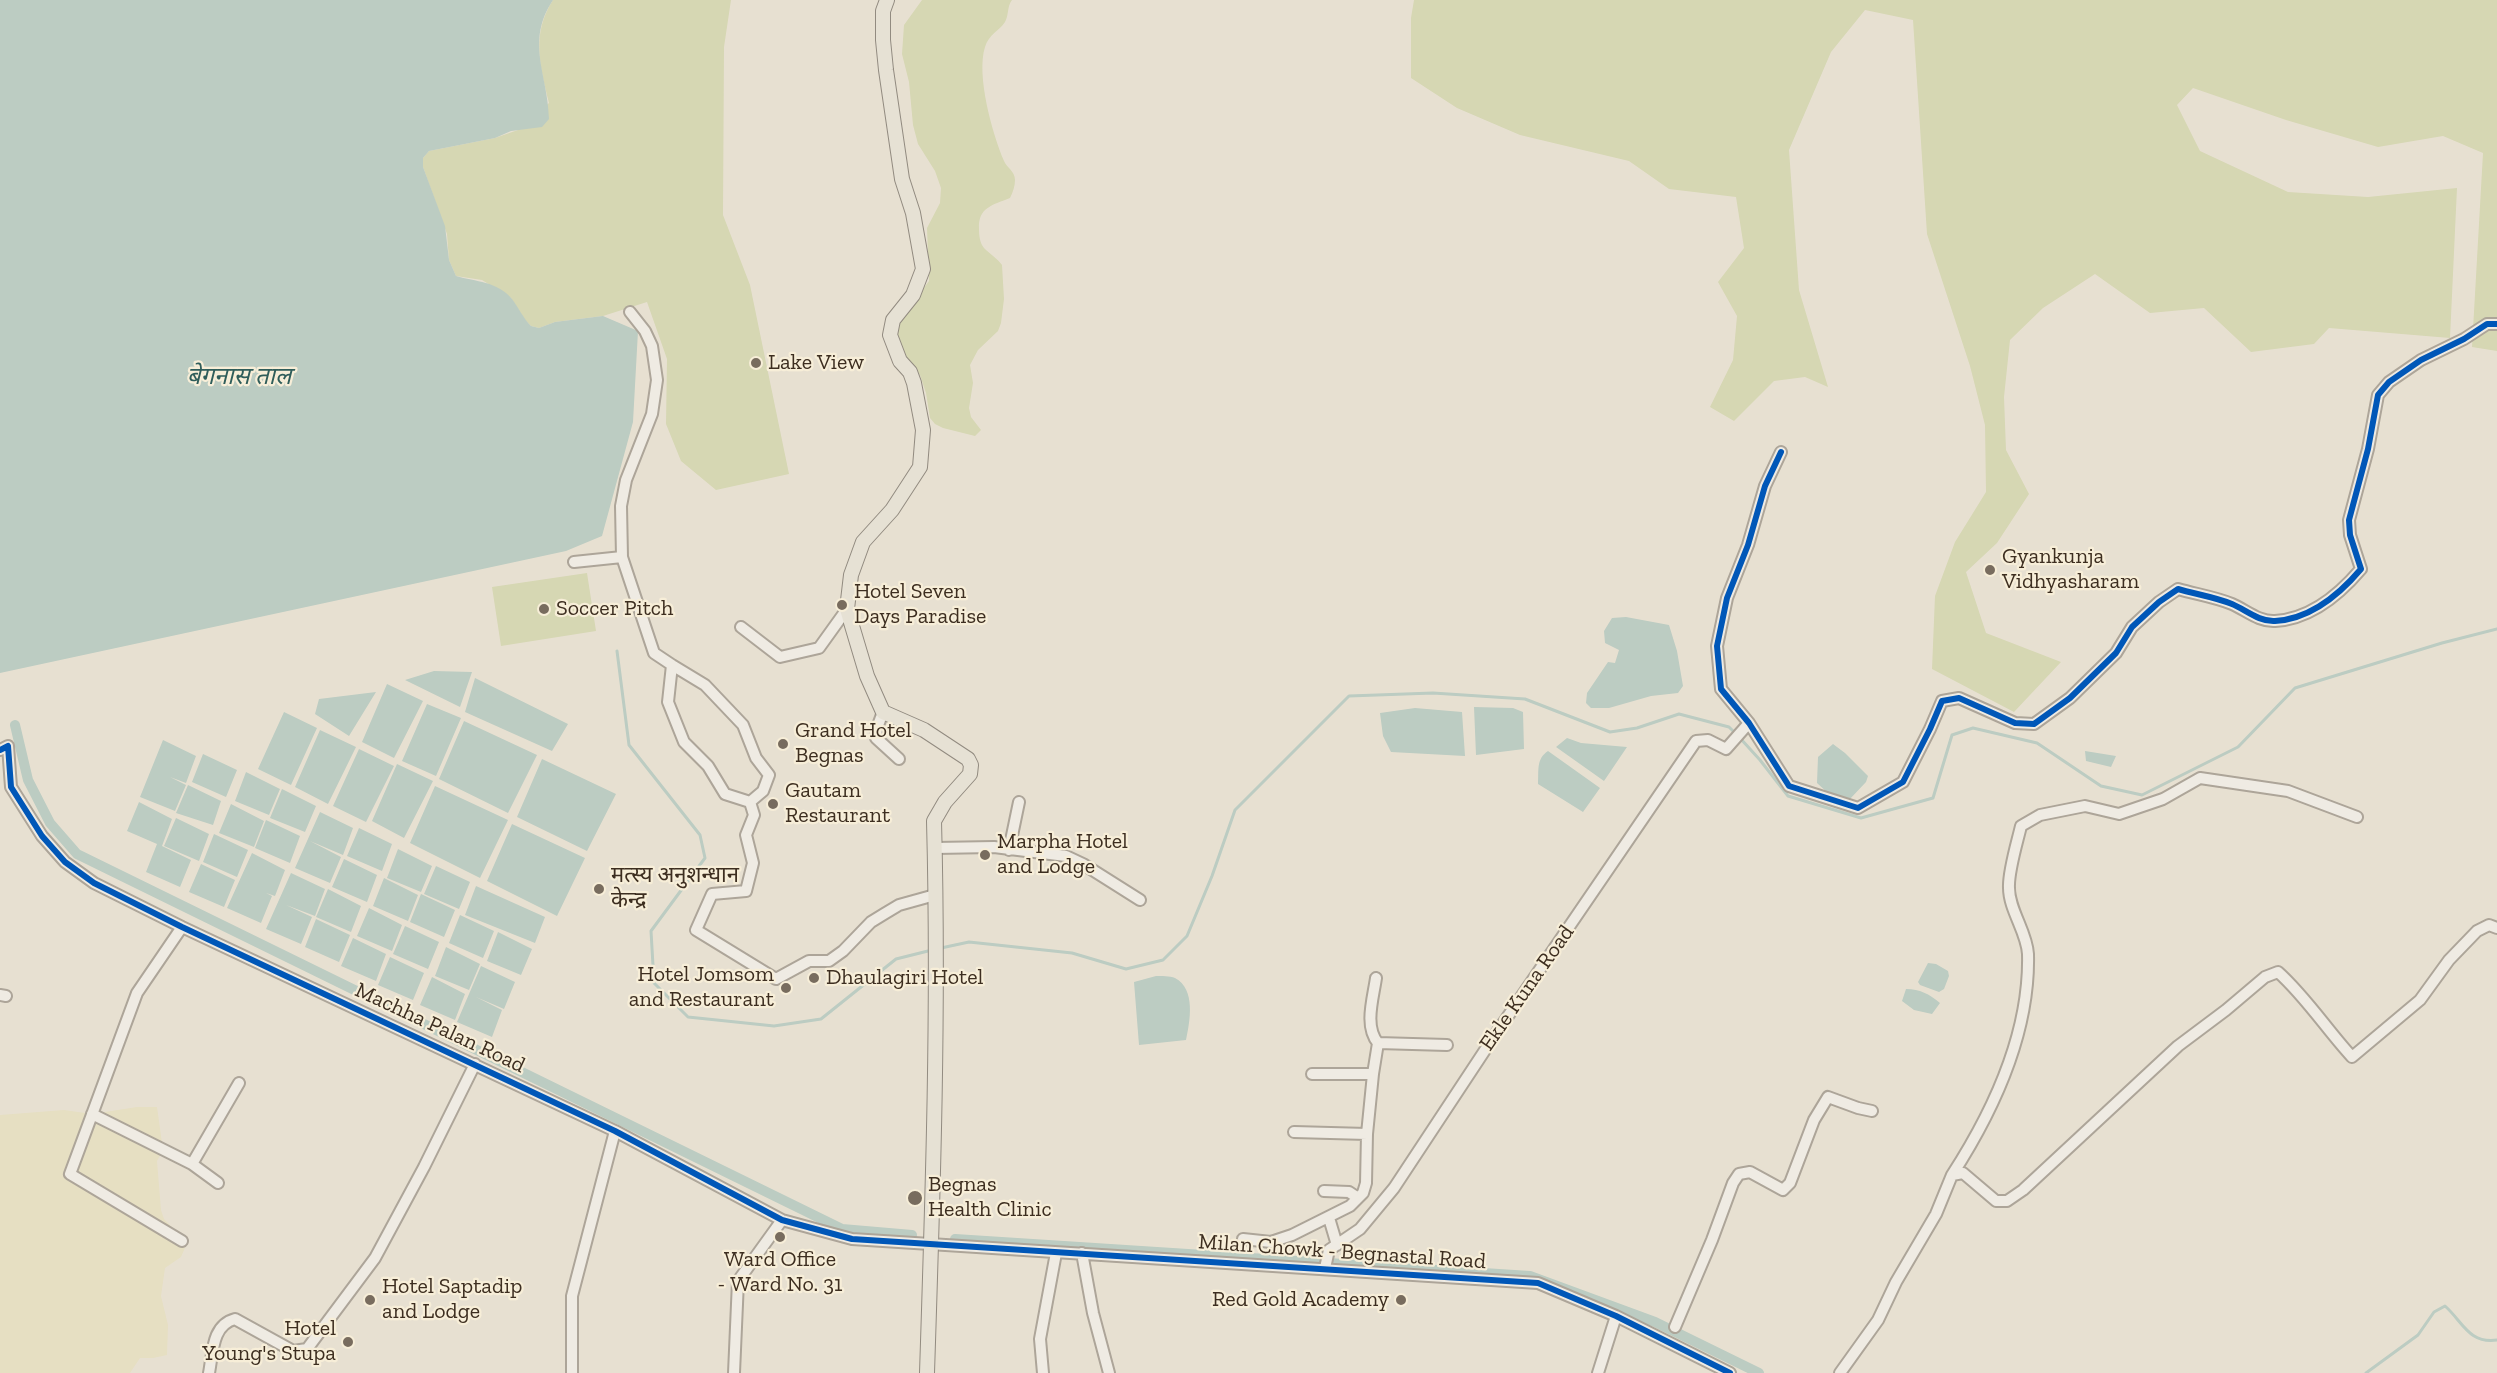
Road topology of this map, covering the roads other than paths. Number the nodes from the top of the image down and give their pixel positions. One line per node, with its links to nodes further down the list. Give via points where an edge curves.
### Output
1 (887, 0): 7 (main road, via 883,39 886,70 902,179 923,269 913,295 893,320 890,336 917,393 923,445 920,467 892,510 863,542 851,575)
2 (630, 312): 5 (street, via 652,346 657,380 652,414 626,480 621,506)
3 (2497, 324): 11 (street, via 2487,324 2421,360 2389,382 2378,395 2349,520 2361,569 2313,612 2274,621 2230,603 2178,589 2132,627 2116,653 2070,698 2034,724 2014,723 1959,698 1942,701 1903,782 1858,808 1789,786)
4 (1781, 452): 11 (street, via 1765,486 1727,598 1717,646 1721,689)
5 (622, 557): 6 (street); 9 (street, via 654,652)
6 (574, 562)
7 (847, 609): 8 (street, via 819,648 780,657); 10 (main road, via 867,676)
8 (741, 627)
9 (672, 665): 14 (street, via 668,702 684,742 708,766 725,794); 14 (street, via 705,685 743,725 756,758 769,775 763,791)
10 (883, 712): 13 (street, via 876,738); 17 (main road, via 924,730 968,759 971,765 970,774 934,821)
11 (1749, 723): 45 (street, Ekle Kuna Road, via 1726,749 1708,740 1696,741 1394,1188 1360,1229)
12 (4, 748): 21 (street, Machha Palan Road, via 11,787 42,837 65,862 94,883)
13 (899, 759)
14 (750, 802): 19 (street, via 754,815 746,835 753,863 746,891 712,894 696,930 776,979 809,961 829,961 871,922 899,905)
15 (1018, 802): 18 (street)
16 (2357, 817): 36 (street, via 2288,791 2200,778 2163,799 2119,814 2085,806 2040,815 2021,826 2008,889 2028,951 2026,995 2014,1052 1971,1146)
17 (935, 848): 18 (street); 19 (main road)
18 (1009, 850): 20 (street, via 1066,856)
19 (935, 895): 44 (main road)
20 (1140, 900)
21 (182, 927): 26 (street, Machha Palan Road); 31 (street, via 137,993)
22 (2497, 928): 36 (street, via 2489,926 2476,931 2420,1000 2352,1057 2278,972 2265,977 2178,1046 2007,1201 1996,1201 1963,1173)
23 (1376, 978): 24 (street, via 1370,1028)
24 (1378, 1043): 25 (street); 28 (street)
25 (1447, 1046)
26 (475, 1064): 32 (street, Machha Palan Road); 51 (street, via 375,1258 307,1348 293,1351 235,1319 218,1329)
27 (1312, 1074): 28 (street)
28 (1373, 1074): 34 (street)
29 (239, 1083): 35 (street)
30 (1872, 1111): 50 (street, via 1828,1097 1814,1120 1790,1183 1783,1190 1750,1172 1739,1174)
31 (92, 1114): 35 (street); 43 (street, via 70,1174)
32 (615, 1131): 41 (street, Machha Palan Road); 52 (street, via 572,1296)
33 (1294, 1132): 34 (street)
34 (1367, 1134): 39 (street, via 1366,1184)
35 (192, 1164): 37 (street)
36 (1952, 1175): 59 (street, via 1936,1214 1878,1320)
37 (218, 1183)
38 (1324, 1191): 39 (street, via 1349,1192)
39 (1358, 1198): 40 (street)
40 (1329, 1218): 42 (street, via 1271,1242); 45 (street)
41 (782, 1220): 44 (street, Machha Palan Road, via 852,1239); 53 (street, via 738,1281)
42 (1243, 1239)
43 (182, 1241)
44 (932, 1243): 46 (street, Milan Chowk - Begnastal Road); 54 (main road)
45 (1333, 1248): 48 (street)
46 (1056, 1253): 47 (street, Milan Chowk - Begnastal Road); 55 (street, via 1040,1339)
47 (1082, 1253): 48 (street, Milan Chowk - Begnastal Road); 56 (street)
48 (1325, 1268): 49 (street, Milan Chowk - Begnastal Road, via 1538,1283)
49 (1616, 1316): 57 (street); 58 (street, Milan Chowk - Begnastal Road)
50 (1675, 1327)
51 (209, 1373)
52 (572, 1373)
53 (734, 1373)
54 (927, 1373)
55 (1043, 1373)
56 (1108, 1373)
57 (1598, 1373)
58 (1730, 1373)
59 (1840, 1373)

